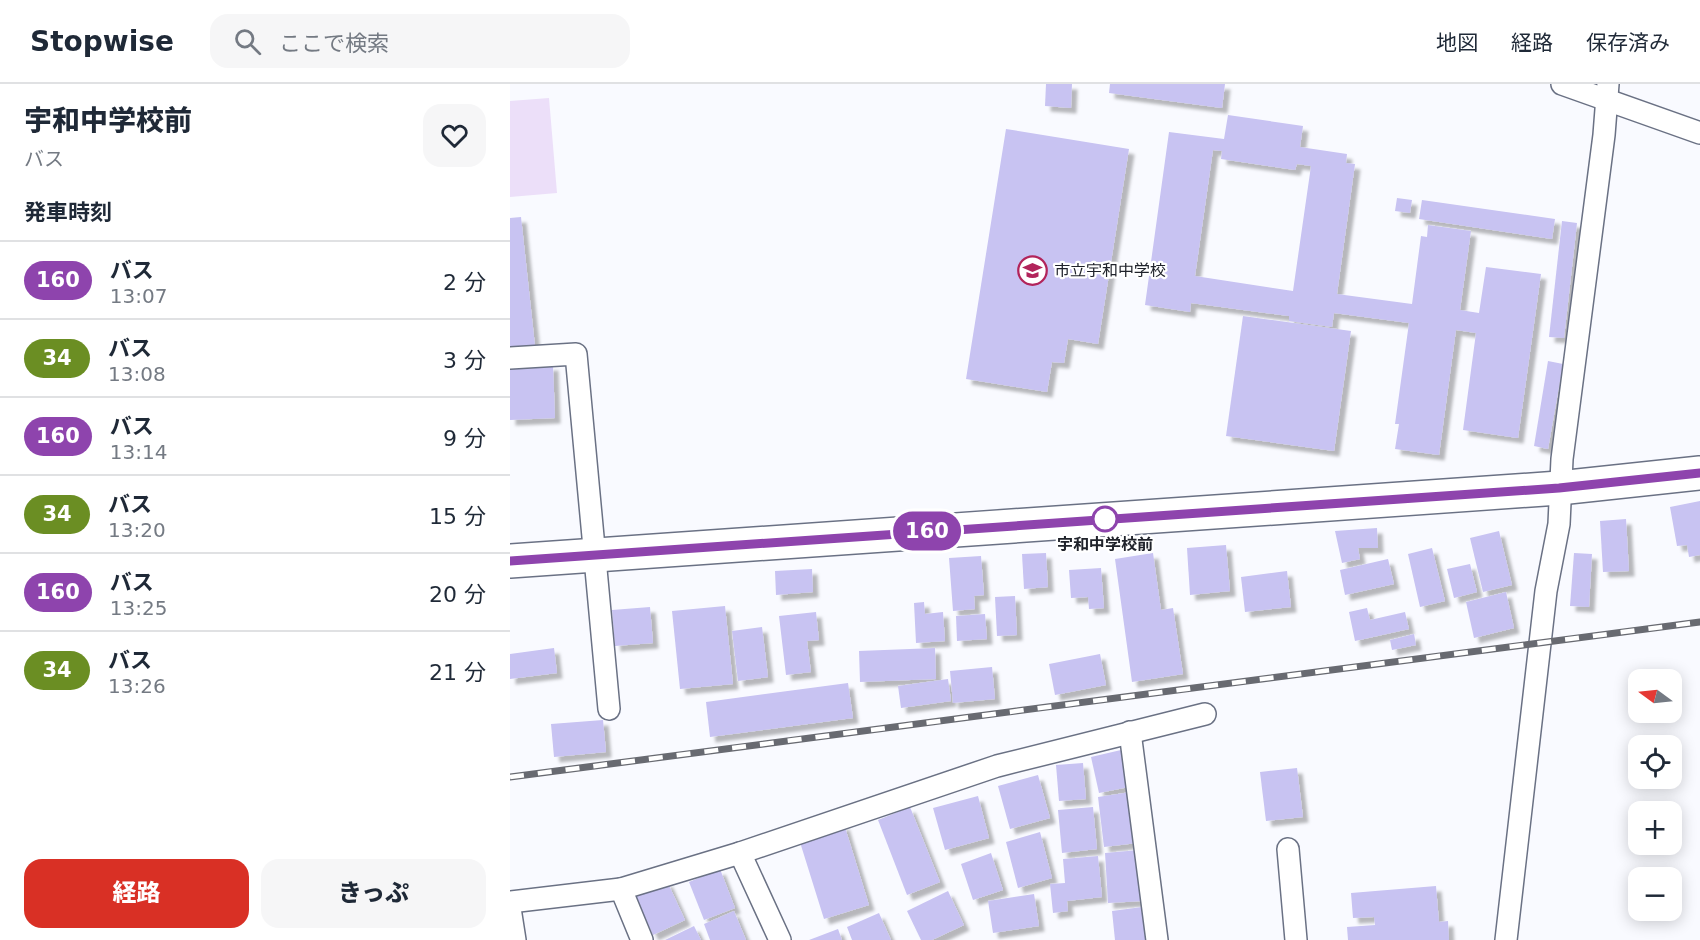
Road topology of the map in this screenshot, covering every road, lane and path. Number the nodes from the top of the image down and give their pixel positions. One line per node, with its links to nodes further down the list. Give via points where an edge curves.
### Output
1 (1562, 84): 2 (street)
2 (1607, 92): 3 (street); 6 (street)
3 (1700, 134)
4 (510, 358): 7 (street, via 576,354)
5 (1700, 473): 6 (highway)
6 (1559, 488): 7 (highway); 22 (street, via 1559,524 1546,591)
7 (594, 555): 8 (highway); 9 (street)
8 (510, 561)
9 (609, 709)
10 (1205, 714): 11 (street)
11 (1130, 732): 13 (street, via 997,766); 20 (street)
12 (1288, 849): 21 (street)
13 (740, 853): 14 (street); 19 (street)
14 (621, 889): 15 (street); 18 (street)
15 (510, 902)
16 (510, 908): 17 (street)
17 (515, 940)
18 (642, 940)
19 (780, 940)
20 (1157, 940)
21 (1296, 940)
22 (1506, 940)

